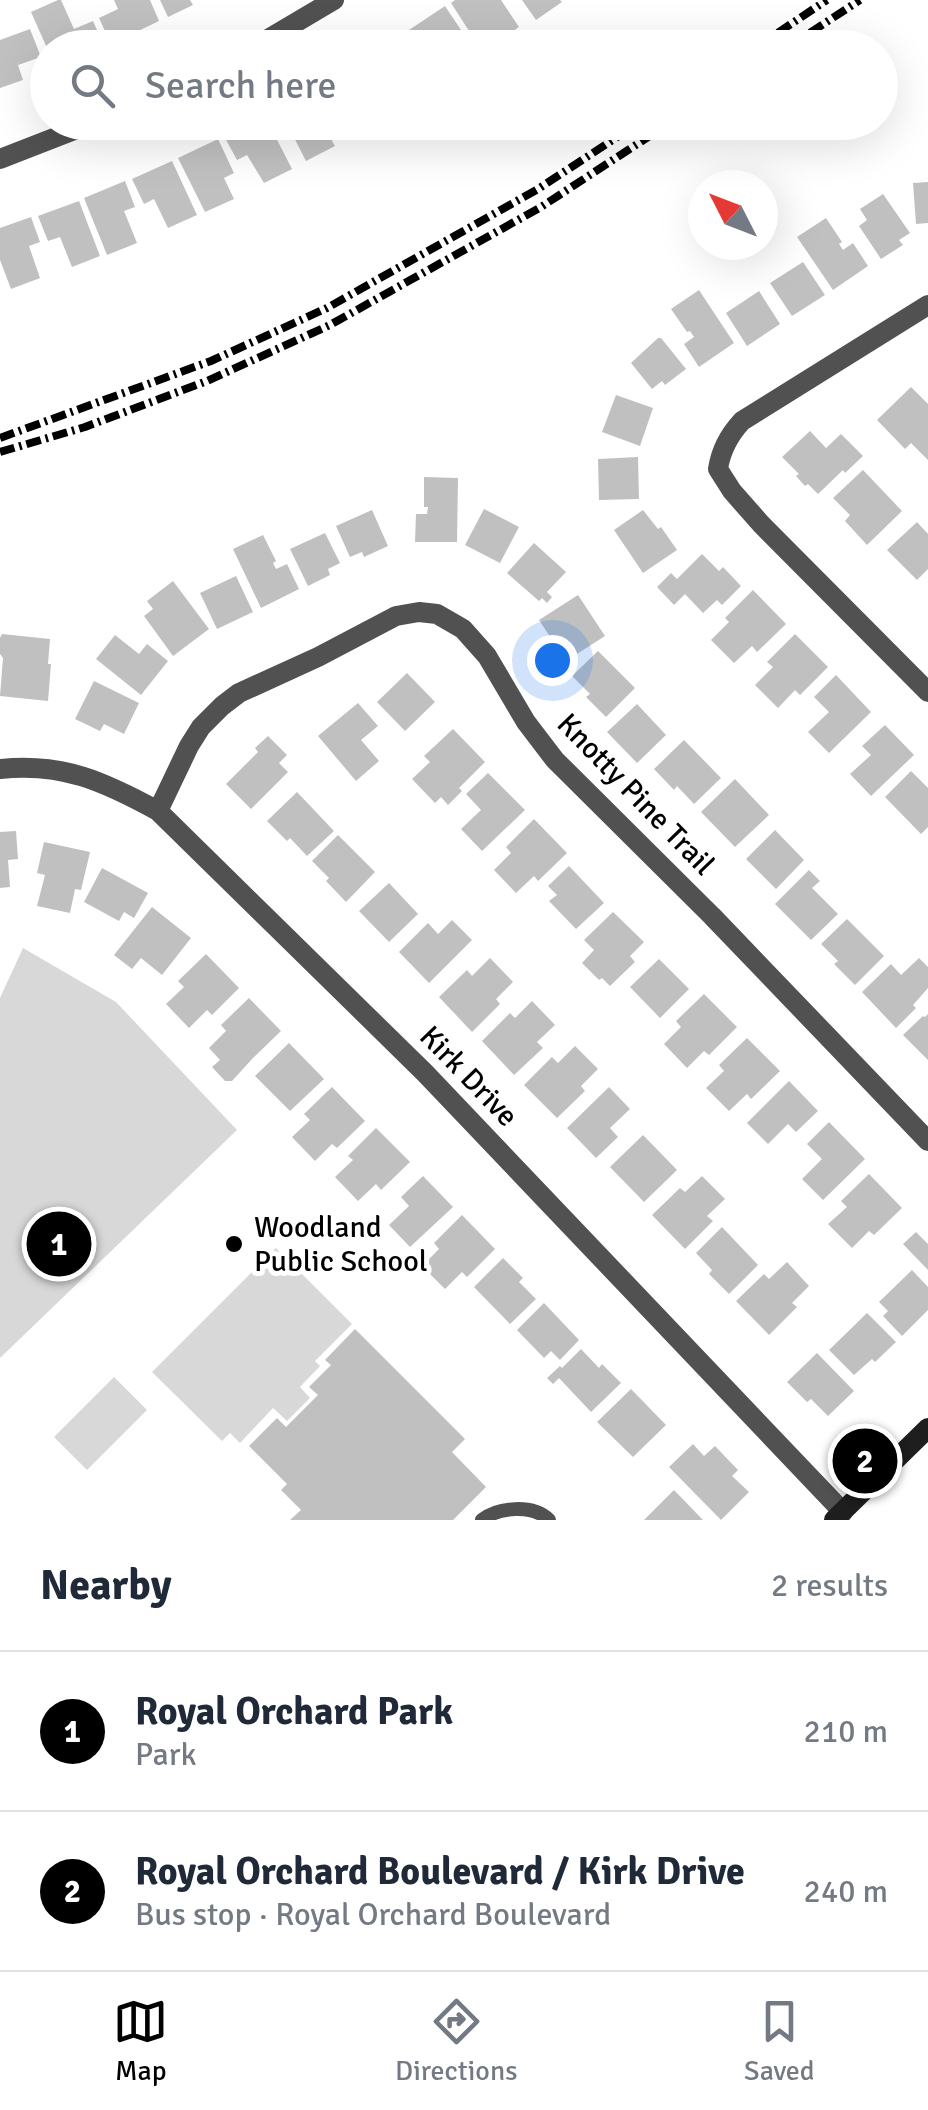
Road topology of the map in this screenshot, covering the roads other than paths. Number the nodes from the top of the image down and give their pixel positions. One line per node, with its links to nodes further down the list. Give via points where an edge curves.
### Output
1 (334, 0): 2 (street)
2 (283, 30)
3 (49, 140): 4 (street)
4 (0, 159)
5 (928, 305): 6 (street, via 742,421 718,468 761,524)
6 (928, 692)
7 (0, 769): 8 (street, Kirk Drive, via 54,768 118,789)
8 (158, 811): 9 (street, Knotty Pine Trail, via 189,746 239,693 396,616 437,614 463,628 488,656 555,760); 11 (street, Kirk Drive, via 425,1072)
9 (928, 1142)
10 (928, 1428): 11 (street)
11 (838, 1516)
12 (482, 1520): 13 (lane, via 519,1509)
13 (549, 1520)

